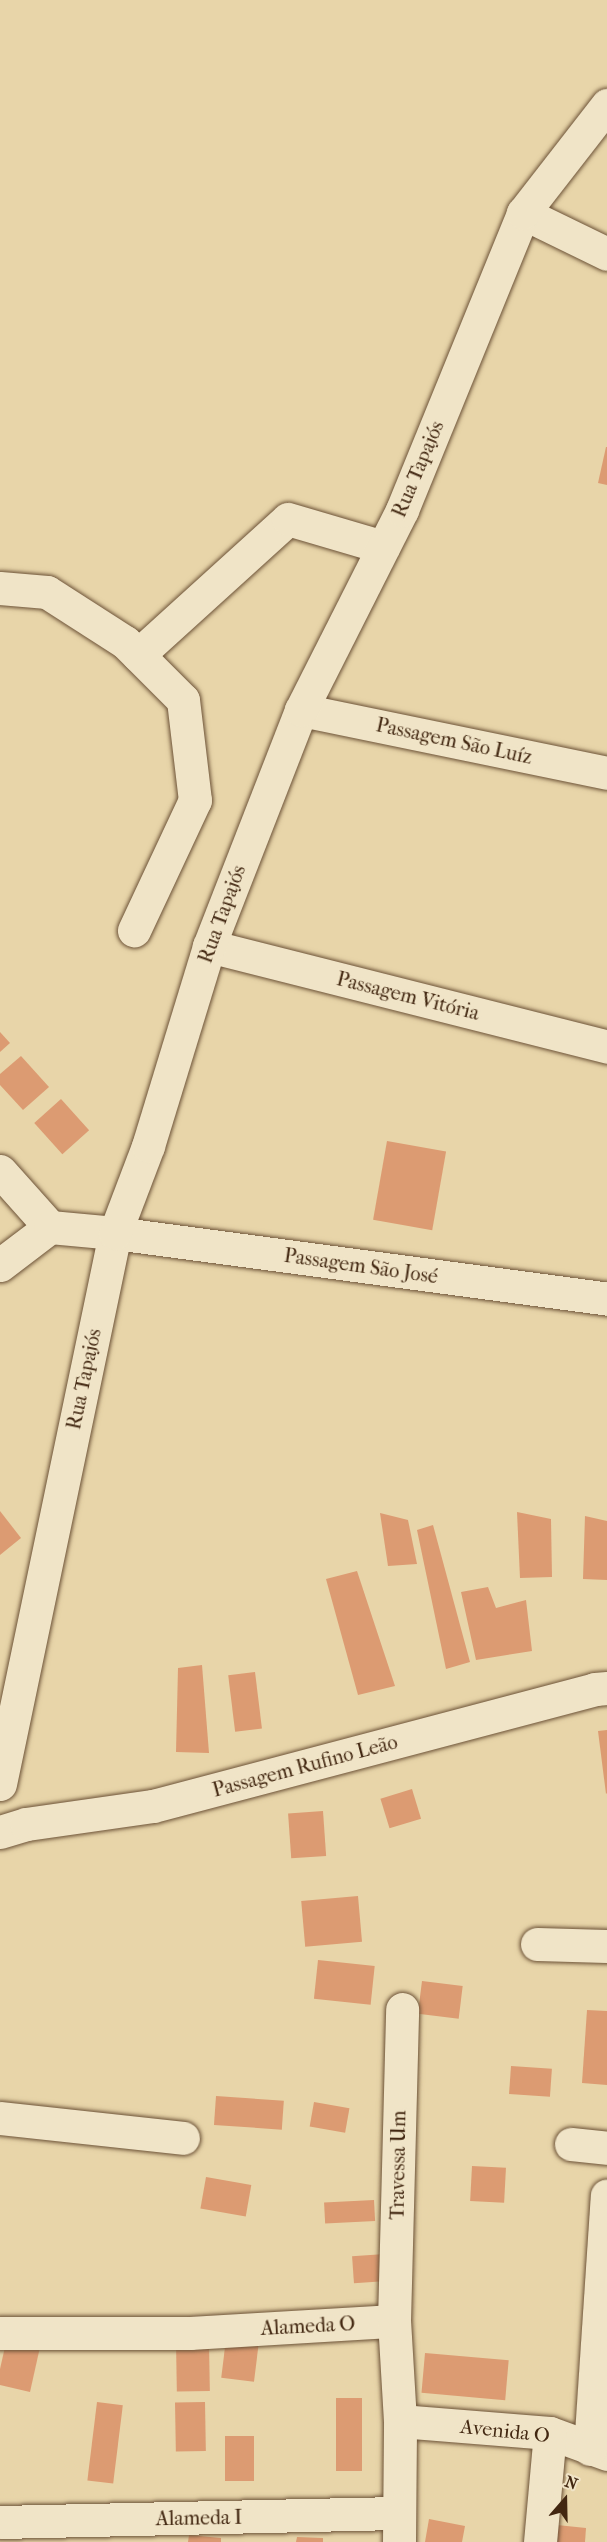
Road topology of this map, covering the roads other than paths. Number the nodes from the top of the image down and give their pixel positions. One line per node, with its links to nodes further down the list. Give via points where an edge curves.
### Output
1 (607, 105): 2 (street, Rua Tapajós)
2 (523, 213): 3 (street); 4 (street, Rua Tapajós, via 402,510)
3 (607, 254)
4 (383, 547): 6 (street, via 288,519); 7 (street, Rua Tapajós)
5 (0, 588): 6 (street, via 47,592)
6 (138, 655): 9 (street, via 183,700 195,800)
7 (301, 710): 8 (street, Passagem São Luíz); 10 (street, Rua Tapajós)
8 (607, 772)
9 (134, 930)
10 (208, 946): 11 (street, Passagem Vitória); 14 (street, Rua Tapajós, via 148,1146)
11 (607, 1047)
12 (0, 1171): 13 (street)
13 (50, 1227): 14 (street, Passagem São José); 15 (street)
14 (115, 1233): 16 (street, Passagem São José); 18 (street, Rua Tapajós)
15 (0, 1265)
16 (607, 1299)
17 (607, 1688): 20 (street, Passagem Rufino Leão, via 153,1806 26,1824)
18 (10, 1691): 19 (street, Rua Tapajós)
19 (0, 1784)
20 (0, 1832)
21 (537, 1944): 22 (street)
22 (607, 1946)
23 (402, 2009): 29 (street, Travessa Um)
24 (0, 2118): 25 (street)
25 (183, 2138)
26 (571, 2144): 27 (street)
27 (607, 2148)
28 (607, 2196): 33 (street)
29 (394, 2321): 30 (street, Alameda O, via 190,2333); 31 (street)
30 (0, 2333)
31 (400, 2421): 32 (street, Avenida O); 35 (street)
32 (550, 2433): 33 (street, Avenida O); 36 (street)
33 (598, 2452)
34 (0, 2522): 35 (street, Alameda I)
35 (399, 2528)
36 (540, 2542)

